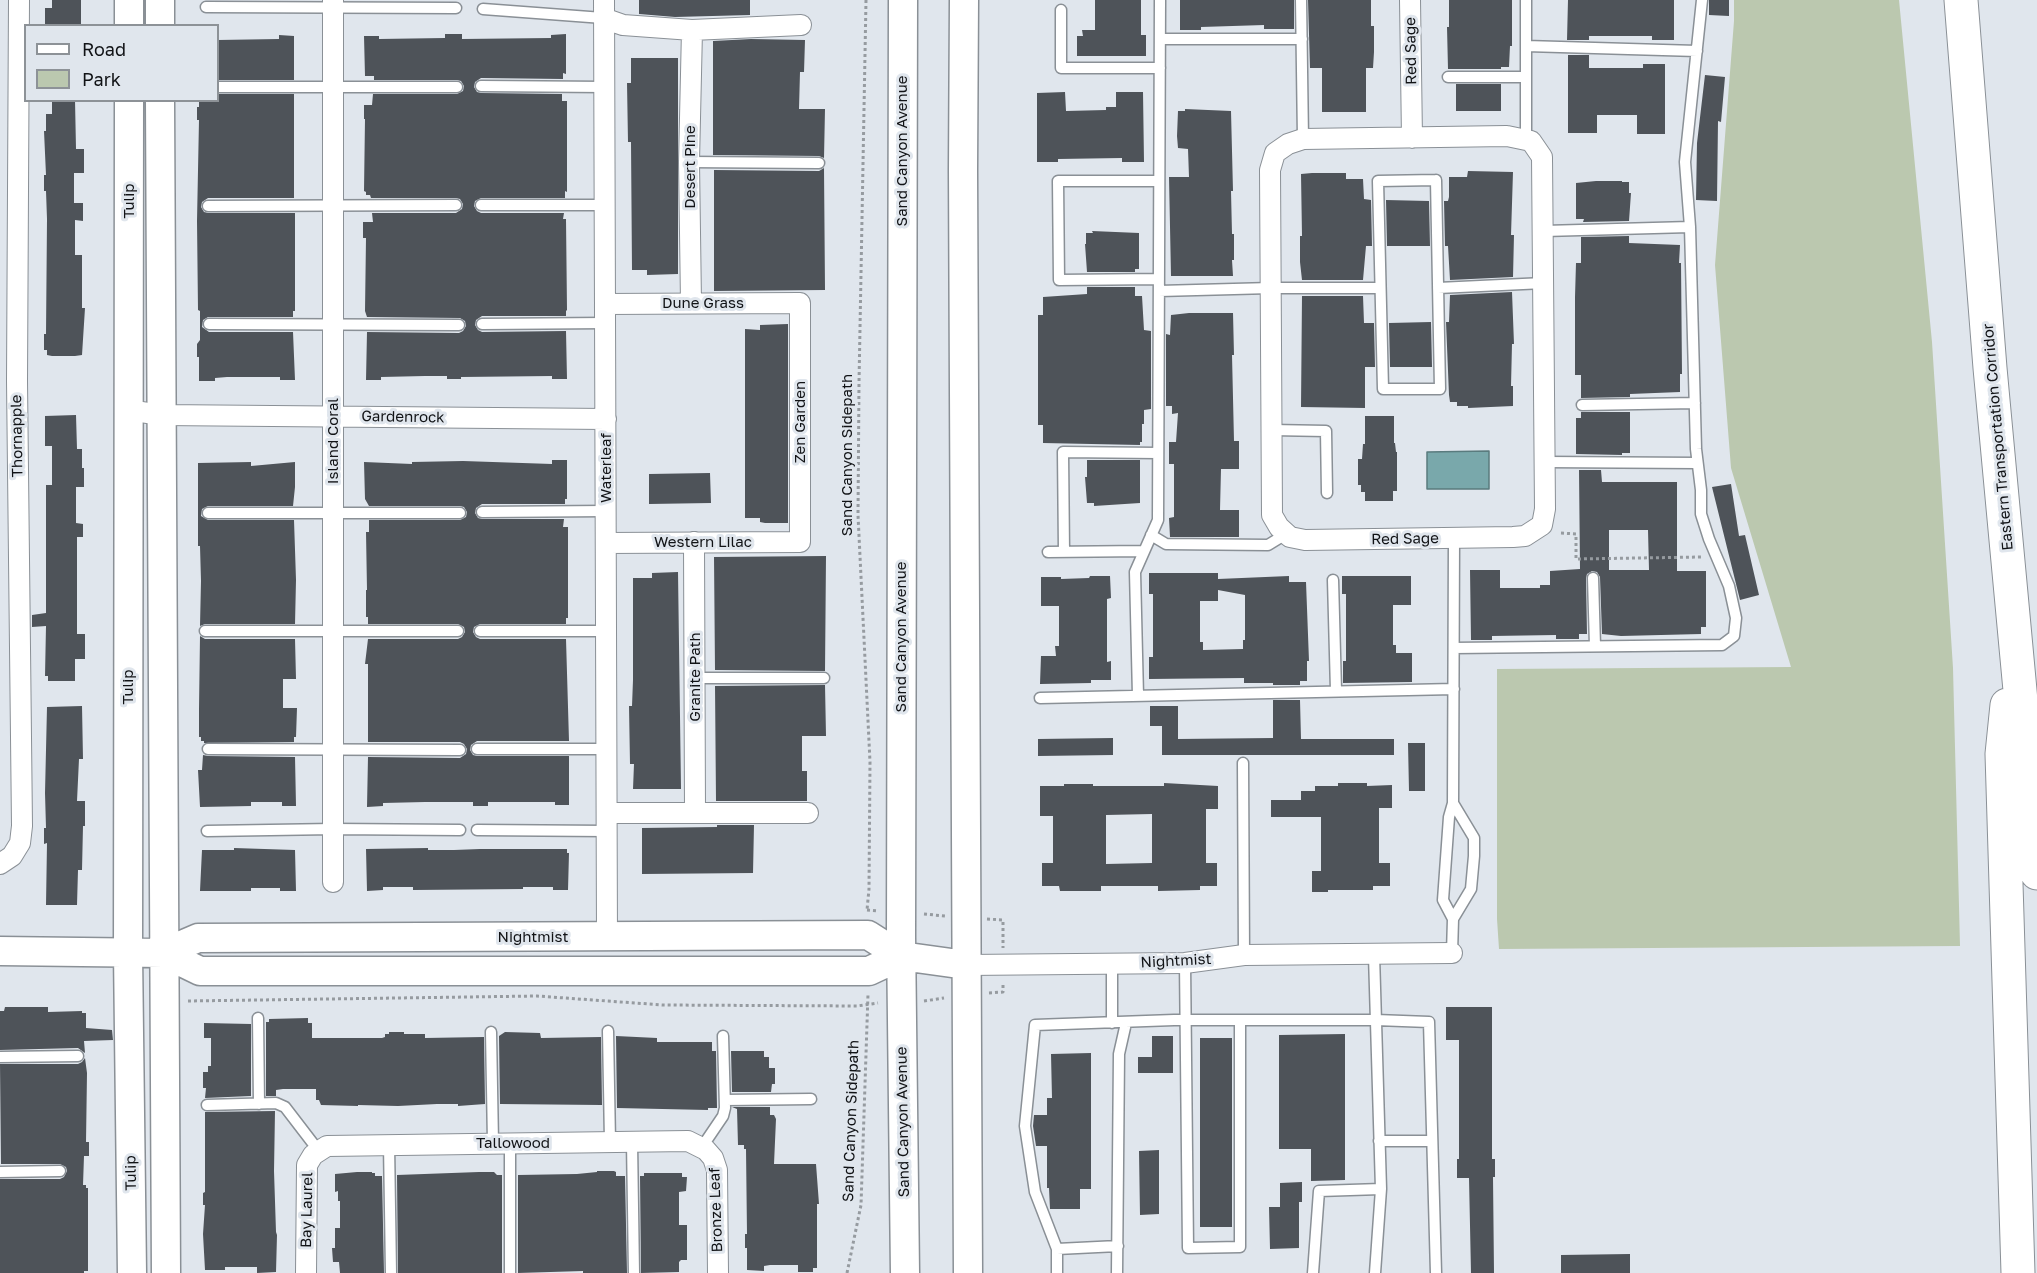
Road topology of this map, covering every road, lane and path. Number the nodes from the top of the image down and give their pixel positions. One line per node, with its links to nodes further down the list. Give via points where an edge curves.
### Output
1 (19, 0): 62 (street, Thornapple)
2 (129, 0): 19 (street)
3 (160, 0): 20 (street)
4 (866, 0): 124 (path, Sand Canyon Sidepath, via 858,515 870,762)
5 (903, 0): 132 (street, Sand Canyon Avenue)
6 (964, 0): 136 (street)
7 (1160, 0): 23 (lane)
8 (1301, 0): 24 (lane)
9 (1410, 0): 37 (street, Red Sage)
10 (1526, 0): 25 (lane)
11 (1702, 0): 26 (lane)
12 (1961, 0): 92 (highway, Eastern Transportation Corridor, via 1990,368)
13 (333, 4): 14 (lane); 15 (lane); 32 (street, Island Coral)
14 (206, 7)
15 (456, 8)
16 (483, 9): 17 (lane)
17 (604, 9): 22 (street, via 623,25); 34 (street, Waterleaf)
18 (1061, 10): 27 (lane, via 1061,68)
19 (129, 24)
20 (160, 24)
21 (801, 25): 22 (street)
22 (692, 30): 40 (street, Desert Pine)
23 (1160, 39): 24 (lane); 27 (lane)
24 (1302, 39): 38 (lane)
25 (1526, 46): 26 (lane); 29 (lane)
26 (1697, 51): 48 (lane, via 1686,162)
27 (1160, 68): 42 (lane)
28 (1448, 77): 29 (lane)
29 (1526, 77): 39 (lane)
30 (481, 86): 34 (lane)
31 (219, 87): 32 (lane)
32 (333, 87): 33 (lane); 43 (street, Island Coral)
33 (457, 87)
34 (605, 87): 47 (street, Waterleaf)
35 (129, 102): 65 (street, Tulip)
36 (160, 102): 66 (street, Tulip)
37 (1412, 138): 38 (street); 39 (street, via 1507,136)
38 (1303, 139): 52 (street, via 1275,153 1270,170)
39 (1526, 140): 49 (street, Red Sage, via 1532,141 1542,157)
40 (689, 162): 41 (lane); 55 (street, Desert Pine)
41 (819, 163)
42 (1159, 181): 51 (lane); 51 (lane, via 1058,181 1059,280)
43 (333, 205): 44 (lane); 46 (lane); 59 (street, Island Coral)
44 (456, 205)
45 (481, 205): 47 (lane)
46 (208, 206)
47 (606, 206): 57 (street, Waterleaf)
48 (1690, 227): 49 (lane); 63 (lane)
49 (1544, 231): 50 (street, Red Sage)
50 (1544, 283): 54 (lane); 71 (street, Red Sage)
51 (1159, 285): 52 (lane); 70 (lane)
52 (1271, 288): 53 (lane); 69 (street)
53 (1380, 288): 54 (lane, via 1383,389 1440,389); 54 (lane, via 1378,181 1436,180)
54 (1438, 288)
55 (691, 303): 56 (street, Dune Grass); 57 (street, Dune Grass)
56 (800, 303): 84 (street, Zen Garden)
57 (606, 314): 60 (lane); 68 (street, Waterleaf)
58 (209, 324): 59 (lane)
59 (333, 324): 61 (lane); 67 (street, Island Coral)
60 (482, 324)
61 (459, 325)
62 (8, 381): 121 (street, Thornapple, via 22,826 20,843 12,856)
63 (1695, 403): 64 (lane); 72 (lane)
64 (1582, 405)
65 (128, 410): 66 (street, Gardenrock); 128 (street, Tulip)
66 (161, 415): 67 (street, Gardenrock); 129 (street, Tulip)
67 (333, 416): 68 (street, Gardenrock); 77 (street, Island Coral)
68 (606, 419): 74 (street, Waterleaf)
69 (1272, 430): 73 (lane, via 1326,431); 80 (street, via 1272,515)
70 (1158, 453): 81 (lane, via 1158,520); 88 (lane, via 1063,452)
71 (1545, 462): 72 (lane); 82 (street, Red Sage, via 1542,525 1525,536)
72 (1697, 463): 89 (lane, via 1701,514)
73 (1327, 493)
74 (606, 511): 75 (lane); 85 (street, Waterleaf)
75 (482, 512)
76 (208, 513): 77 (lane)
77 (333, 513): 78 (lane); 95 (street, Island Coral)
78 (460, 513)
79 (1561, 533): 89 (path, via 1576,534 1576,559)
80 (1286, 534): 81 (lane, via 1268,545 1166,544); 82 (street, Red Sage, via 1305,540)
81 (1151, 535): 86 (lane)
82 (1454, 538): 99 (lane)
83 (694, 542): 84 (street, Western Lilac); 85 (street, Western Lilac); 100 (street, Granite Path)
84 (800, 542)
85 (606, 543): 93 (street, Waterleaf)
86 (1143, 551): 88 (lane); 104 (lane, via 1135,572)
87 (1048, 552): 88 (lane)
88 (1064, 552)
89 (1717, 557): 98 (lane, via 1736,618 1734,636 1722,645)
90 (1593, 578): 98 (lane)
91 (1333, 580): 103 (lane)
92 (2015, 620): 112 (highway, Eastern Transportation Corridor); 185 (highway, via 2002,754)
93 (606, 630): 97 (lane); 109 (street, Waterleaf)
94 (205, 631): 95 (lane)
95 (333, 631): 96 (lane); 107 (street, Island Coral)
96 (458, 631)
97 (480, 631)
98 (1595, 646): 99 (lane)
99 (1454, 648): 102 (lane)
100 (695, 678): 101 (lane); 114 (street, Granite Path)
101 (824, 678)
102 (1454, 689): 103 (lane); 113 (lane)
103 (1336, 691): 104 (lane)
104 (1138, 696): 105 (lane)
105 (1040, 698)
106 (208, 749): 107 (lane)
107 (333, 749): 110 (lane); 117 (street, Island Coral)
108 (477, 749): 109 (lane)
109 (606, 749): 116 (street, Waterleaf)
110 (460, 750)
111 (1243, 763): 133 (lane)
112 (2033, 771): 122 (highway, Eastern Transportation Corridor)
113 (1453, 803): 125 (lane, via 1443,900); 125 (lane, via 1474,838 1474,856 1471,889)
114 (695, 812): 115 (street); 116 (street)
115 (808, 813)
116 (607, 822): 118 (lane); 126 (street, Waterleaf)
117 (333, 829): 119 (lane); 120 (lane); 123 (street, Island Coral)
118 (477, 830)
119 (207, 831)
120 (460, 831)
121 (0, 864)
122 (2037, 873)
123 (333, 882)
124 (867, 910)
125 (1453, 919): 130 (lane)
126 (607, 936): 129 (street, Nightmist, via 198,938); 132 (street, Nightmist, via 868,936)
127 (0, 951): 128 (street, Nightmist)
128 (128, 953): 129 (street, Nightmist); 170 (street, Tulip)
129 (163, 953): 132 (street, Nightmist, via 200,971 869,971); 171 (street, Tulip)
130 (1452, 953): 131 (street, Nightmist)
131 (1374, 955): 133 (street, Nightmist); 144 (lane)
132 (901, 956): 136 (street, Nightmist); 140 (street, Sand Canyon Avenue)
133 (1244, 956): 134 (street, Nightmist)
134 (1185, 963): 135 (street, Nightmist); 143 (lane)
135 (1112, 964): 136 (street, Nightmist); 146 (lane)
136 (966, 965): 138 (street)
137 (1003, 992): 138 (path)
138 (967, 996): 140 (path); 179 (street)
139 (868, 1003): 140 (path); 141 (path, via 663,1005 537,996 188,1000); 177 (path, Sand Canyon Sidepath, via 861,1205)
140 (902, 1003): 178 (street, Sand Canyon Avenue)
141 (188, 1012)
142 (258, 1018): 155 (lane)
143 (1186, 1020): 145 (lane); 145 (lane, via 1188,1248 1240,1247); 147 (lane)
144 (1376, 1020): 145 (lane); 157 (lane); 158 (lane, via 1429,1022)
145 (1240, 1021)
146 (1112, 1023): 147 (lane); 169 (lane, via 1035,1025 1025,1126 1035,1192)
147 (1126, 1023): 168 (lane, via 1119,1054)
148 (608, 1031): 160 (lane)
149 (491, 1032): 162 (lane)
150 (723, 1036): 154 (lane)
151 (78, 1056): 152 (lane)
152 (0, 1057)
153 (812, 1099): 154 (lane)
154 (725, 1100): 163 (lane, via 723,1116)
155 (259, 1104): 156 (lane); 164 (lane, via 285,1107)
156 (207, 1105)
157 (1379, 1141): 158 (lane); 167 (lane)
158 (1432, 1141): 184 (lane)
159 (632, 1142): 160 (street, Tallowood); 163 (street, Tallowood, via 688,1142); 175 (lane)
160 (610, 1143): 162 (street, Tallowood)
161 (389, 1144): 162 (street, Tallowood); 164 (street, Tallowood, via 333,1144); 173 (lane)
162 (501, 1144): 174 (lane)
163 (704, 1148): 176 (street, Bronze Leaf, via 717,1170)
164 (318, 1150): 172 (street, Bay Laurel, via 309,1160 307,1174)
165 (60, 1171): 166 (lane)
166 (0, 1172)
167 (1381, 1189): 182 (lane, via 1319,1191); 183 (lane)
168 (1118, 1246): 169 (lane); 181 (lane)
169 (1057, 1249): 180 (lane)
170 (132, 1273)
171 (166, 1273)
172 (306, 1273)
173 (391, 1273)
174 (510, 1273)
175 (634, 1273)
176 (718, 1273)
177 (847, 1273)
178 (905, 1273)
179 (968, 1273)
180 (1057, 1273)
181 (1117, 1273)
182 (1313, 1273)
183 (1375, 1273)
184 (1436, 1273)
185 (2018, 1273)

